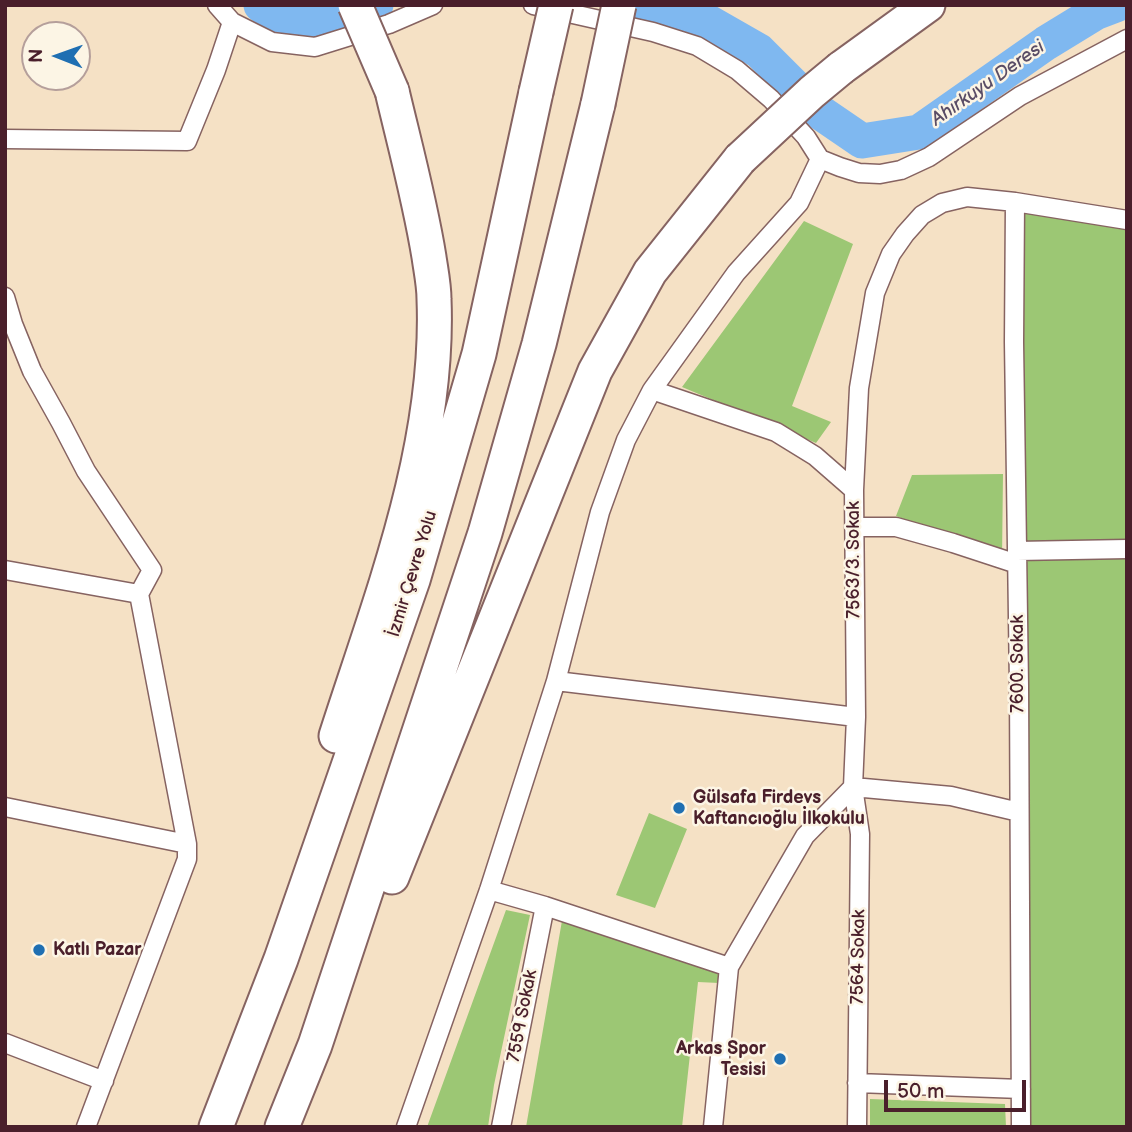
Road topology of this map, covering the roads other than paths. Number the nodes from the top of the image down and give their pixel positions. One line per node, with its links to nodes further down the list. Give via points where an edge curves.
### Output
1 (217, 5): 8 (street)
2 (355, 5): 30 (highway, bridge, via 392,91 426,236 435,298 433,370 424,437 399,542 290,866)
3 (433, 5): 8 (street, via 315,47 272,42)
4 (533, 5): 11 (street, via 697,46 737,70 771,99)
5 (556, 5): 30 (highway, İzmir Çevre Yolu, bridge, via 479,354 417,567)
6 (619, 5): 33 (highway, bridge, via 539,344 485,533)
7 (928, 5): 33 (highway, bridge, via 841,68 740,159 650,272 595,371 354,972)
8 (232, 22): 10 (street, via 187,141)
9 (1127, 39): 11 (street, via 1020,96 929,158 901,170 859,173)
10 (5, 139)
11 (820, 159): 15 (street, via 799,203 736,273)
12 (1015, 202): 13 (street); 16 (street, via 968,197 942,203 922,215 891,254 875,293 859,388); 19 (street, 7600. Sokak)
13 (1127, 220)
14 (5, 297): 21 (street, via 32,371 86,471 152,570)
15 (652, 390): 16 (street, 7563/3. Sokak, via 776,432 815,456); 22 (street, via 626,440 600,512)
16 (854, 490): 17 (street, 7563/3. Sokak)
17 (854, 527): 19 (street, via 896,527); 23 (street, 7563/3. Sokak)
18 (1127, 549): 19 (street)
19 (1017, 558): 26 (street, 7600. Sokak)
20 (5, 570): 21 (street)
21 (139, 594): 27 (street)
22 (556, 681): 23 (street); 28 (street)
23 (856, 717): 24 (street, 7563/3. Sokak)
24 (853, 787): 26 (street, via 951,796); 31 (street, via 804,836); 35 (street, 7564 Sokak, via 860,834)
25 (5, 807): 27 (street)
26 (1019, 812): 36 (street, 7600. Sokak)
27 (187, 844): 34 (street, via 187,859)
28 (489, 890): 29 (street); 40 (street)
29 (545, 906): 31 (street); 41 (street, 7559 Sokak)
30 (281, 959): 38 (highway, İzmir Çevre Yolu)
31 (729, 967): 42 (street)
32 (5, 1043): 34 (street)
33 (315, 1045): 39 (highway)
34 (104, 1081): 37 (street)
35 (858, 1083): 36 (street); 43 (street, 7564 Sokak)
36 (1021, 1089): 44 (street, 7600. Sokak)
37 (86, 1127)
38 (216, 1127)
39 (282, 1127)
40 (406, 1127)
41 (501, 1127)
42 (713, 1127)
43 (857, 1127)
44 (1021, 1127)

